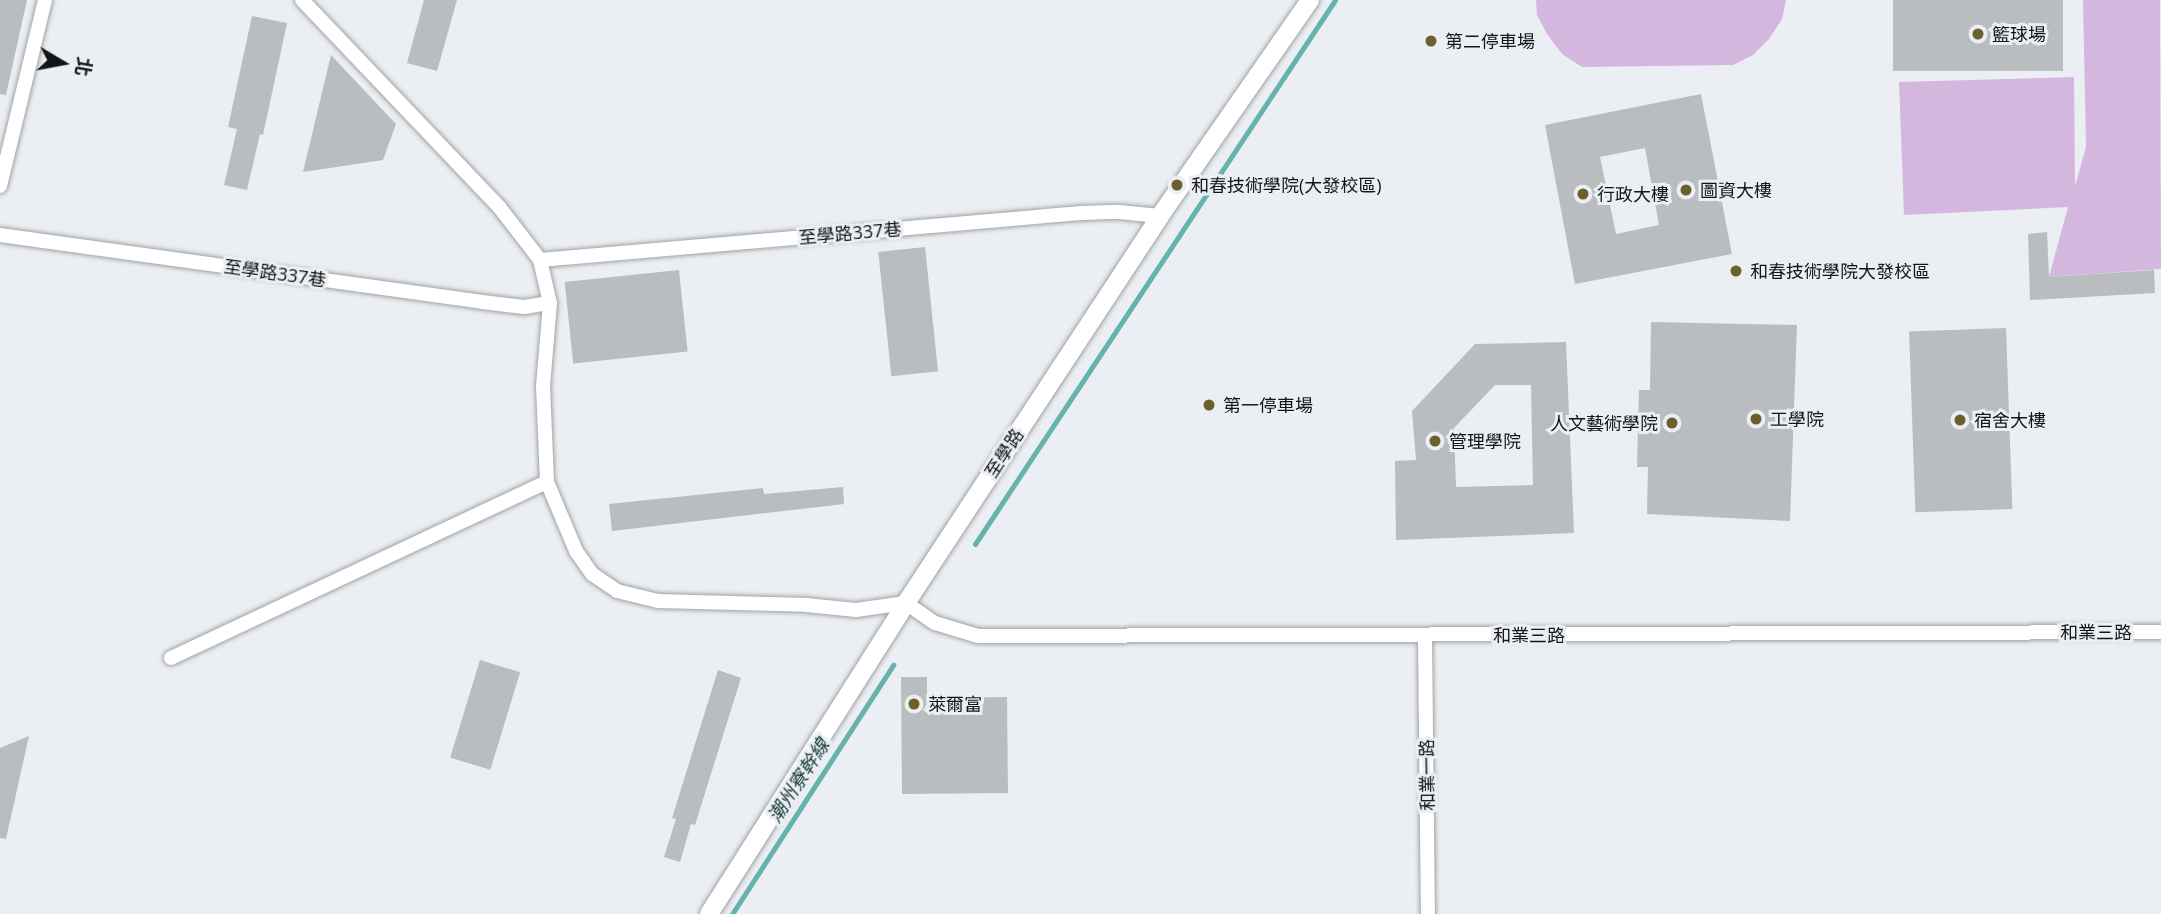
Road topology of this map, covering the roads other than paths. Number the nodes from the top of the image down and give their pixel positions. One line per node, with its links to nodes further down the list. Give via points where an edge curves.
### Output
1 (45, 0): 4 (street)
2 (302, 0): 7 (street, via 500,208)
3 (1310, 0): 5 (street, 至學路)
4 (0, 186)
5 (1160, 216): 7 (street, 至學路337巷, via 1081,213); 10 (street, 至學路)
6 (0, 235): 8 (street, 至學路337巷, via 482,302 524,307)
7 (540, 260): 8 (street)
8 (550, 303): 9 (street, via 542,400)
9 (547, 482): 10 (street, via 576,551 592,574 617,591 658,601 856,610); 13 (street)
10 (906, 603): 12 (street, 和業三路, via 935,623 978,636); 14 (street, 至學路)
11 (2161, 632): 12 (street, 和業三路)
12 (1425, 636): 15 (street, 和業一路)
13 (172, 658)
14 (709, 914)
15 (1428, 914)

